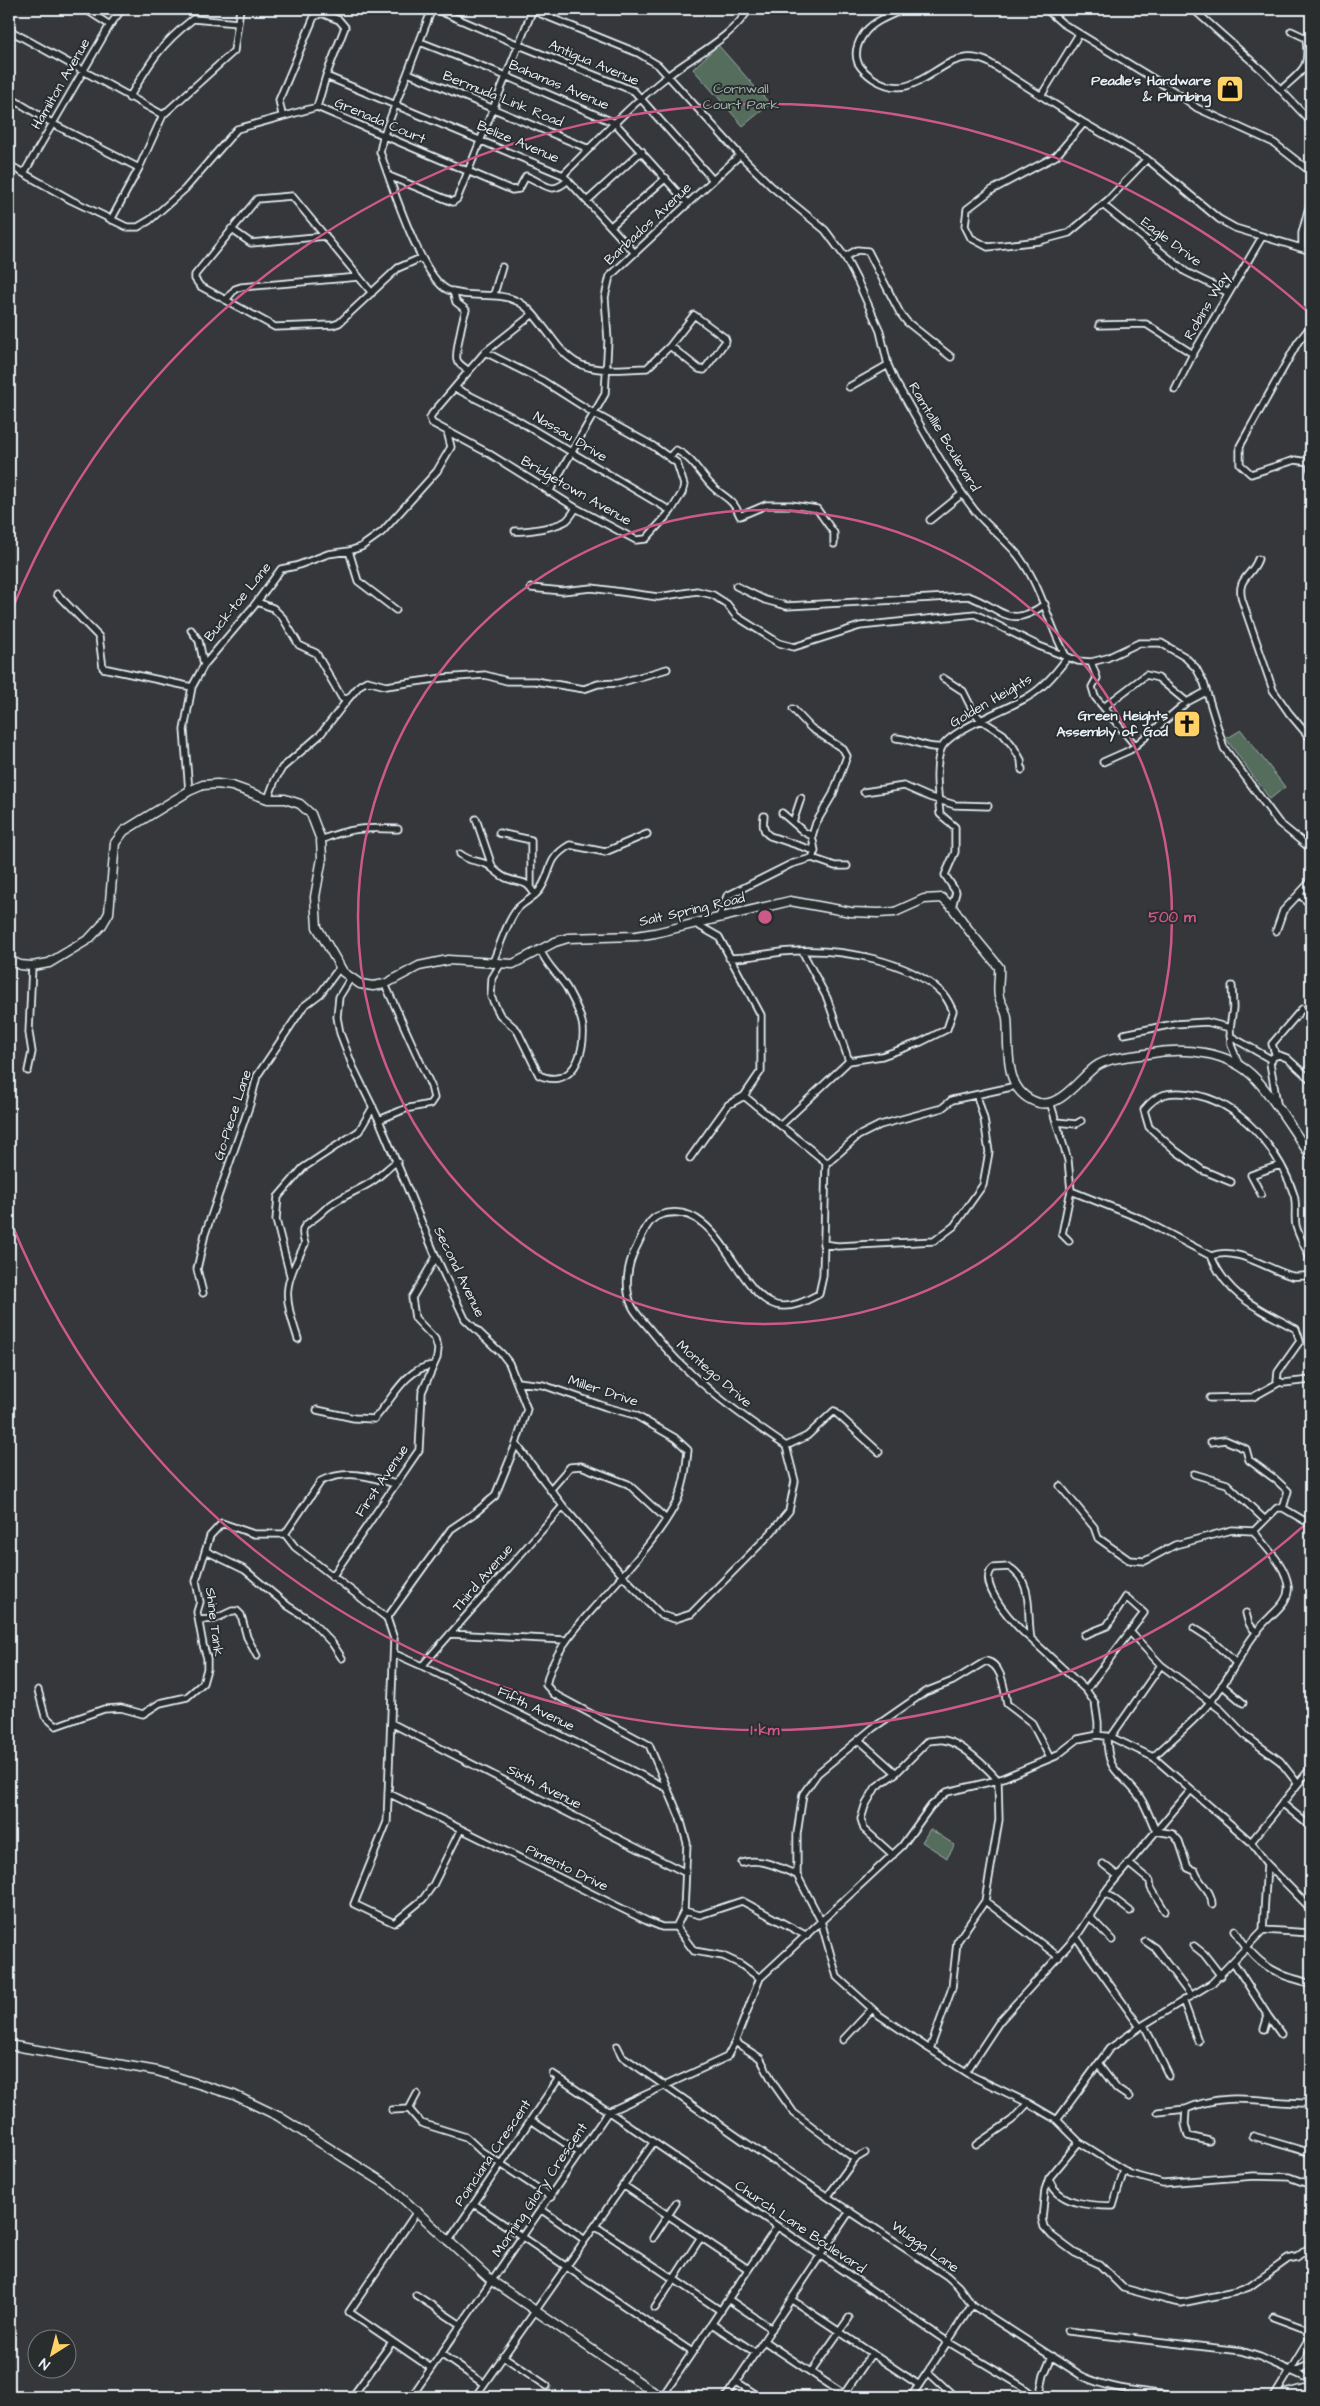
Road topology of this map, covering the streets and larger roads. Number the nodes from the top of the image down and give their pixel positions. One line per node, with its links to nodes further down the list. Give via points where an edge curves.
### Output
1 (85, 9): 11 (street)
2 (122, 9): 11 (street, Hamilton Avenue)
3 (240, 9): 10 (street)
4 (434, 9): 15 (street); 16 (street, Antigua Avenue)
5 (532, 9): 16 (street); 19 (street, Ramtallie Boulevard, via 638,53)
6 (749, 9): 19 (street, via 729,31)
7 (904, 9): 23 (street, via 871,26 856,47 856,58 868,76 879,82 902,86 925,79 964,58 976,58 988,62)
8 (1046, 9): 14 (street)
9 (1193, 9): 22 (street)
10 (238, 23): 25 (street, via 193,19 153,56); 30 (street, via 234,51)
11 (110, 25): 17 (street, Hamilton Avenue)
12 (9, 30): 17 (street)
13 (1291, 32): 22 (street, via 1306,38 1308,56 1305,68)
14 (1079, 34): 23 (street); 45 (street, via 1197,108 1267,139)
15 (420, 42): 18 (street); 21 (street, Bahamas Avenue)
16 (519, 45): 21 (street); 26 (street, Antigua Avenue, via 634,91)
17 (82, 72): 25 (street); 33 (street, Hamilton Avenue)
18 (408, 73): 27 (street); 29 (street, Bermuda Link Road)
19 (668, 75): 26 (street); 40 (street, Ramtallie Boulevard)
20 (326, 76): 27 (street, Belize Avenue); 28 (street); 31 (street, via 345,27 339,20 321,13 314,17 278,100)
21 (507, 76): 29 (street); 34 (street, Bahamas Avenue)
22 (1282, 90): 32 (street)
23 (1041, 96): 35 (street)
24 (9, 97): 33 (street)
25 (129, 98): 30 (street)
26 (642, 99): 34 (street); 51 (street, Antigua Avenue)
27 (394, 106): 36 (street); 37 (street, Belize Avenue)
28 (317, 107): 31 (street, Grenada Court); 36 (street, Grenada Court)
29 (494, 109): 37 (street); 38 (street, Bermuda Link Road)
30 (163, 115): 43 (street)
31 (282, 115): 56 (street, Grenada Court, via 237,128 185,189 150,220 138,227 126,227)
32 (1311, 122)
33 (53, 123): 43 (street); 46 (street, Hamilton Avenue)
34 (615, 123): 38 (street); 39 (street, Bahamas Avenue)
35 (1084, 123): 41 (street); 55 (street, via 1056,156 992,190 967,209 966,226 971,238 988,246 1039,241 1069,233)
36 (383, 136): 44 (street, Grenada Court); 48 (street, via 380,152)
37 (482, 140): 44 (street); 47 (street, Belize Avenue)
38 (589, 149): 47 (street)
39 (642, 151): 49 (street, Bahamas Avenue); 53 (street)
40 (740, 155): 51 (street, Barbados Avenue); 64 (street, Ramtallie Boulevard, via 771,186 825,230)
41 (1147, 160): 55 (street); 60 (street, via 1218,219)
42 (9, 165): 46 (street, Grenada Court)
43 (139, 168): 56 (street)
44 (469, 172): 48 (street, via 457,200 453,202); 50 (street, Grenada Court, via 517,190 526,176 554,189)
45 (1311, 172)
46 (24, 173): 56 (street, Grenada Court)
47 (563, 175): 50 (street, Belize Avenue)
48 (389, 176): 65 (street)
49 (666, 178): 54 (street, Bahamas Avenue); 57 (street)
50 (568, 180): 53 (street, Belize Avenue)
51 (713, 180): 54 (street, Barbados Avenue)
52 (1311, 200): 61 (street, via 1302,233)
53 (587, 201): 57 (street, Belize Avenue)
54 (688, 204): 63 (street, Barbados Avenue)
55 (1103, 205): 70 (street, Eagle Drive, via 1186,272)
56 (111, 220)
57 (611, 226): 63 (street, Belize Avenue)
58 (231, 229): 59 (street, via 251,243); 59 (street, via 256,199 292,196); 72 (street, via 198,270 195,279 200,286)
59 (326, 236): 67 (street)
60 (1262, 237): 61 (street); 70 (street, Robins Way)
61 (1302, 247): 62 (street)
62 (1311, 251)
63 (634, 252): 81 (street, Barbados Avenue, via 610,276 606,286)
64 (845, 257): 79 (street, via 857,250 868,251 900,313 912,327); 80 (street, Ramtallie Boulevard, via 880,331)
65 (421, 258): 68 (street, via 440,285); 69 (street, via 398,268)
66 (502, 267): 71 (street)
67 (359, 277): 69 (street); 72 (street, via 241,287)
68 (453, 291): 71 (street); 82 (street, via 456,302 466,310 456,358)
69 (372, 293): 72 (street, via 339,323 327,326 275,327)
70 (1229, 293): 78 (street, Robins Way)
71 (494, 294): 73 (street, via 519,302)
72 (226, 300)
73 (533, 314): 77 (street); 81 (street, via 570,359 590,367)
74 (1099, 325): 78 (street, via 1146,324)
75 (1311, 326): 90 (street, via 1298,342 1240,446 1240,464 1251,474 1295,460)
76 (670, 346): 76 (street, via 694,315 726,341 704,370); 81 (street, via 647,368)
77 (484, 352): 82 (street); 86 (street, Bridgetown Avenue, via 543,381)
78 (1193, 354): 85 (street, Robins Way)
79 (952, 357)
80 (888, 364): 83 (street); 93 (street, Ramtallie Boulevard)
81 (607, 369): 86 (street, Barbados Avenue, via 605,394)
82 (469, 371): 84 (street)
83 (849, 387)
84 (455, 388): 87 (street, Bridgetown Avenue, via 432,414 432,422); 88 (street, Nassau Drive, via 512,417)
85 (1175, 390)
86 (595, 414): 88 (street, Barbados Avenue); 89 (street, Bridgetown Avenue)
87 (447, 431): 92 (street, Bridgetown Avenue); 99 (street, Buck-toe Lane, via 451,447 432,478 382,532 361,547)
88 (572, 454): 92 (street, Barbados Avenue); 95 (street, Nassau Drive)
89 (669, 457): 95 (street, Bridgetown Avenue, via 676,463 684,485); 98 (street, via 676,450 685,454 712,486 732,500 740,516 766,505 817,509 834,533)
90 (1310, 460): 91 (street)
91 (1311, 470)
92 (549, 492): 94 (street, Bridgetown Avenue)
93 (962, 494): 96 (street); 105 (street, Ramtallie Boulevard, via 1022,560)
94 (576, 508): 95 (street, Bridgetown Avenue, via 642,541); 97 (street, via 560,523 524,532)
95 (671, 511)
96 (930, 520)
97 (515, 531)
98 (834, 544)
99 (349, 551): 104 (street, Buck-toe Lane, via 336,551 296,566 281,568); 106 (street, via 358,581)
100 (1258, 559): 121 (street, via 1241,581 1239,590 1274,690)
101 (736, 586): 105 (street, via 787,606 968,596 981,600 1000,613 1023,617)
102 (531, 588): 108 (street, via 562,591 592,588 658,596 697,591 713,595 727,604 736,616 779,643 794,647 860,626 975,614)
103 (57, 594): 113 (street, via 100,637 103,668)
104 (257, 602): 110 (street, Buck-toe Lane); 115 (street, via 273,608 299,645 316,653 342,698)
105 (1045, 604): 108 (street, Ramtallie Boulevard, via 1056,638)
106 (396, 610)
107 (191, 630): 110 (street, via 199,641)
108 (1067, 658): 109 (street); 119 (street, Golden Heights, via 1048,682 1028,698)
109 (1090, 662): 114 (street, via 1108,658 1139,643 1162,644 1185,657 1196,668); 117 (street, via 1097,678 1092,687 1095,697)
110 (204, 664): 113 (street, Buck-toe Lane)
111 (667, 669): 115 (street, via 584,689 486,676 386,686 367,681)
112 (943, 678): 119 (street, via 963,691)
113 (192, 687): 126 (street, Buck-toe Lane, via 184,730)
114 (1206, 692): 116 (street); 141 (street, via 1224,748 1242,775 1279,823)
115 (348, 699): 129 (street, via 320,736 282,768)
116 (1187, 702): 117 (street, via 1158,678 1146,675); 122 (street)
117 (1104, 707): 122 (street)
118 (793, 709): 139 (street, via 811,728 843,749 847,756)
119 (981, 720): 123 (street, Golden Heights); 125 (street, via 994,726 1013,746 1021,760)
120 (896, 738): 123 (street)
121 (1311, 738)
122 (1135, 745): 124 (street)
123 (942, 747): 130 (street)
124 (1103, 762)
125 (1022, 770)
126 (189, 791): 129 (street, via 217,784); 161 (street, via 124,832 115,843 109,913 102,925 70,951 49,962)
127 (864, 792): 130 (street, via 904,786)
128 (801, 798): 135 (street)
129 (268, 799): 140 (street, via 285,799 300,804 311,814)
130 (938, 800): 131 (street, via 955,806); 152 (street, via 940,814 955,827 955,852 945,875 956,892)
131 (988, 806)
132 (782, 813): 135 (street)
133 (764, 816): 142 (street, via 765,833)
134 (476, 819): 146 (street)
135 (793, 822): 139 (street)
136 (398, 830): 140 (street, via 360,828)
137 (499, 834): 148 (street, via 531,840)
138 (647, 834): 150 (street, via 606,852 570,845 558,852 548,868 541,890)
139 (812, 836): 142 (street)
140 (321, 840): 162 (street, via 322,858 315,897 317,927)
141 (1311, 849)
142 (815, 851): 144 (street)
143 (460, 854): 146 (street)
144 (812, 858): 145 (street, via 835,866); 153 (street, via 790,864 727,896)
145 (847, 866)
146 (493, 869): 148 (street, via 505,878 525,882)
147 (1311, 881): 149 (street)
148 (531, 887): 150 (street)
149 (1299, 894): 151 (street); 155 (street, via 1283,911)
150 (535, 895): 160 (street, via 519,907)
151 (1311, 905)
152 (952, 907): 153 (street, Salt Spring Road, via 942,898 935,897 896,912 878,913 851,912 790,901); 175 (street, via 999,966 999,998 1007,1017 1008,1059)
153 (718, 916): 154 (street, Salt Spring Road)
154 (696, 924): 156 (street, Salt Spring Road, via 636,936 568,938); 158 (street, via 719,937)
155 (1276, 931)
156 (541, 951): 160 (street, Salt Spring Road, via 513,964); 160 (street, via 545,962 569,991 583,1026 577,1062 570,1074 561,1078 547,1079 539,1075 517,1030 500,1015 491,997)
157 (802, 951): 158 (street); 171 (street, via 827,998); 171 (street, via 858,956 900,966 943,993 953,1011 947,1029 921,1042 882,1056)
158 (729, 958): 176 (street, via 761,1015 761,1072)
159 (9, 960): 161 (street)
160 (496, 964): 164 (street, Salt Spring Road, via 464,960 434,963 419,966)
161 (32, 966): 173 (street, via 29,1033 32,1052)
162 (340, 967): 163 (street); 200 (street, Go-Piece Lane, via 320,994 304,1006 257,1076 205,1234 197,1269)
163 (350, 980): 164 (street, Salt Spring Road, via 373,986); 179 (street, Second Avenue, via 339,998 337,1017 353,1068)
164 (385, 984): 181 (street, via 434,1098 430,1104 405,1109)
165 (1232, 986): 167 (street)
166 (1302, 1009): 170 (street, via 1272,1044)
167 (1230, 1028): 168 (street, via 1207,1022 1174,1024); 169 (street)
168 (1124, 1034)
169 (1230, 1036): 170 (street); 172 (street)
170 (1274, 1058): 174 (street, via 1279,1055 1287,1058); 180 (street, via 1270,1063)
171 (849, 1061): 184 (street)
172 (1240, 1067): 178 (street, via 1218,1057 1180,1050 1107,1061 1059,1099); 180 (street, via 1255,1078)
173 (28, 1071)
174 (1311, 1080)
175 (1016, 1086): 177 (street); 178 (street, via 1030,1098 1041,1103)
176 (744, 1096): 184 (street); 186 (street, via 728,1106)
177 (976, 1096): 188 (street, via 952,1100 942,1108 880,1125 858,1136); 194 (street, via 984,1119 989,1152 983,1186 954,1226 934,1241)
178 (1050, 1102): 183 (street)
179 (373, 1106): 181 (street, Second Avenue); 198 (street, via 359,1131 303,1168 278,1197 276,1220)
180 (1278, 1108): 185 (street)
181 (379, 1120): 187 (street, Second Avenue)
182 (1081, 1121): 183 (street, via 1076,1124)
183 (1056, 1122): 191 (street, via 1068,1160)
184 (781, 1125): 188 (street)
185 (1311, 1156)
186 (690, 1158)
187 (397, 1161): 196 (street, Second Avenue); 198 (street, via 373,1181 325,1207 318,1216 307,1221 302,1234 305,1244)
188 (826, 1162): 194 (street)
189 (1280, 1165): 190 (street, via 1259,1135 1226,1105 1202,1095 1172,1092 1150,1102 1144,1110 1149,1127 1202,1170); 192 (street, via 1251,1175); 197 (street, via 1287,1174 1295,1198 1296,1225)
190 (1231, 1182)
191 (1072, 1191): 193 (street, via 1062,1234); 195 (street, via 1139,1218)
192 (1261, 1194)
193 (1069, 1242)
194 (824, 1244): 210 (street, Montego Drive, via 824,1276 819,1294 799,1304 777,1305 763,1298 702,1222 681,1214 661,1215 651,1220 631,1258 627,1287 632,1306 653,1334 698,1380 740,1415)
195 (1210, 1256): 199 (street, via 1221,1252 1242,1256 1294,1276); 205 (street, via 1243,1300 1296,1329 1300,1341 1278,1372 1277,1380)
196 (436, 1257): 202 (street, First Avenue, via 412,1298 415,1318 437,1343 437,1358); 204 (street, Second Avenue, via 465,1319 502,1354)
197 (1311, 1261)
198 (290, 1275): 201 (street, via 286,1303)
199 (1311, 1275)
200 (203, 1293)
201 (298, 1339)
202 (433, 1364): 207 (street, via 414,1372 396,1389 374,1419); 213 (street, First Avenue, via 422,1392 419,1450)
203 (1311, 1380): 205 (street)
204 (517, 1382): 209 (street, Second Avenue, via 527,1409); 218 (street, Miller Drive, via 543,1385 635,1414 675,1438 688,1450 677,1500)
205 (1280, 1382): 206 (street, via 1253,1397)
206 (1210, 1398)
207 (317, 1410)
208 (1211, 1442): 217 (street, via 1225,1440 1246,1449 1249,1460 1288,1491)
209 (516, 1444): 215 (street); 227 (street, Second Avenue, via 494,1496 451,1529)
210 (786, 1446): 211 (street, via 807,1436 834,1410); 224 (street, via 795,1481 790,1512 691,1614 676,1619 660,1615)
211 (879, 1452)
212 (1194, 1474): 220 (street, via 1227,1484)
213 (395, 1484): 222 (street, via 363,1474 330,1477 321,1482); 225 (street, First Avenue)
214 (1060, 1486): 221 (street, via 1094,1527 1098,1538 1129,1560 1144,1561 1175,1545 1232,1530)
215 (550, 1490): 216 (street); 218 (street, via 570,1468 581,1466 628,1484)
216 (563, 1506): 224 (street); 232 (street, Third Avenue)
217 (1283, 1508): 219 (street, via 1305,1521); 220 (street, via 1277,1508)
218 (665, 1518): 224 (street)
219 (1311, 1518)
220 (1265, 1520): 221 (street)
221 (1254, 1530): 230 (street, via 1273,1553 1288,1585 1283,1603)
222 (285, 1534): 223 (street, Shine Tank, via 254,1534 222,1523 210,1536); 225 (street, via 295,1547)
223 (206, 1551): 228 (street, Shine Tank, via 196,1581); 238 (street, via 245,1570 310,1620)
224 (622, 1575): 235 (street)
225 (332, 1577): 227 (street)
226 (1246, 1613): 230 (street, via 1248,1623)
227 (387, 1618): 236 (street, via 394,1639)
228 (199, 1620): 237 (street, via 215,1619 232,1611 241,1614 247,1637); 243 (street, Shine Tank, via 207,1669 203,1683 187,1697 166,1701 142,1714 121,1708 104,1710 56,1726 45,1716)
229 (1194, 1628): 239 (street, via 1208,1636)
230 (1258, 1632): 239 (street)
231 (1131, 1633): 233 (street, via 1144,1612 1126,1597 1107,1626); 240 (street); 244 (street)
232 (450, 1634): 235 (street); 241 (street, Third Avenue)
233 (1084, 1635)
234 (1031, 1639): 234 (street, via 1029,1598 1021,1577 1009,1567 993,1568 989,1576 994,1596 1008,1618); 244 (street)
235 (565, 1640): 257 (street, via 546,1685 554,1694 649,1745)
236 (394, 1654): 241 (street, Fifth Avenue); 247 (street)
237 (257, 1656)
238 (342, 1658)
239 (1236, 1663): 242 (street)
240 (1161, 1665): 245 (street); 249 (street)
241 (422, 1666): 257 (street, Fifth Avenue)
242 (1222, 1685): 245 (street); 246 (street)
243 (38, 1690)
244 (1086, 1690): 248 (street, via 1095,1703)
245 (1210, 1702): 251 (street); 256 (street, via 1246,1737 1280,1761)
246 (1242, 1703)
247 (391, 1723): 259 (street); 270 (street, Sixth Avenue)
248 (1098, 1735): 249 (street); 252 (street, via 1078,1739)
249 (1109, 1736): 251 (street); 263 (street, via 1110,1762 1141,1799)
250 (859, 1740): 252 (street, via 925,1692 953,1681 986,1661 996,1667 1002,1679 1007,1704 1032,1723); 254 (street); 271 (street, via 818,1773 803,1794 797,1834)
251 (1153, 1757): 258 (street)
252 (1050, 1758): 255 (street)
253 (1311, 1768): 256 (street)
254 (896, 1773): 255 (street, via 928,1741 944,1740 983,1764); 265 (street, via 876,1787 864,1806 861,1819 864,1829)
255 (998, 1780): 265 (street, via 947,1792 931,1806); 274 (street, via 999,1820)
256 (1298, 1784): 260 (street)
257 (666, 1787): 270 (street, via 687,1843)
258 (1190, 1790): 263 (street); 264 (street)
259 (388, 1793): 262 (street, Pimento Drive); 262 (street, via 386,1822 354,1904 394,1923 423,1899 433,1886)
260 (1282, 1803): 261 (street); 264 (street)
261 (1311, 1828)
262 (461, 1829): 282 (street, Pimento Drive, via 647,1921)
263 (1156, 1831): 267 (street); 275 (street, via 1173,1834 1179,1841 1188,1868 1195,1872 1212,1896)
264 (1251, 1842): 269 (street)
265 (893, 1855): 281 (street)
266 (742, 1863): 271 (street, via 766,1863)
267 (1128, 1863): 272 (street); 279 (street, via 1150,1881)
268 (1103, 1864): 272 (street)
269 (1267, 1864): 276 (street); 284 (street)
270 (686, 1873): 277 (street)
271 (797, 1875): 281 (street)
272 (1118, 1876): 273 (street)
273 (1106, 1892): 278 (street); 280 (street)
274 (985, 1901): 292 (street); 309 (street, via 957,1942 952,1988)
275 (1212, 1904)
276 (1311, 1909)
277 (684, 1911): 282 (street); 286 (street, via 700,1915 742,1901)
278 (1130, 1911)
279 (1165, 1911)
280 (1089, 1916): 287 (street); 288 (street)
281 (821, 1921): 286 (street); 299 (street, via 836,1977)
282 (676, 1927): 295 (street, via 694,1950 723,1956)
283 (1235, 1930): 291 (street)
284 (1263, 1930): 285 (street); 291 (street)
285 (1311, 1933)
286 (807, 1936): 295 (street)
287 (1076, 1938): 292 (street); 301 (street)
288 (1112, 1940)
289 (1145, 1942): 297 (street, via 1155,1948)
290 (1194, 1946): 294 (street)
291 (1246, 1948): 293 (street); 296 (street, via 1281,1974)
292 (1059, 1957): 311 (street, via 999,2022)
293 (1234, 1963): 294 (street); 300 (street)
294 (1221, 1976): 297 (street)
295 (760, 1978): 306 (street)
296 (1311, 1985)
297 (1191, 1996): 298 (street)
298 (1183, 2000): 301 (street); 305 (street)
299 (872, 2009): 304 (street); 309 (street)
300 (1268, 2016): 302 (street); 303 (street)
301 (1142, 2026): 310 (street, via 1109,2049); 313 (street)
302 (1264, 2029)
303 (1281, 2034)
304 (842, 2040)
305 (1198, 2041)
306 (735, 2042): 315 (street, via 726,2057); 335 (street, via 760,2058 794,2113)
307 (9, 2045): 345 (street, via 157,2071 234,2095 282,2118 362,2167)
308 (617, 2046): 315 (street, Wugga Lane, via 622,2056)
309 (930, 2050): 311 (street)
310 (1098, 2064): 317 (street, via 1117,2089); 326 (street)
311 (966, 2072): 318 (street)
312 (553, 2074): 314 (street, Church Lane Boulevard)
313 (1169, 2076)
314 (559, 2078): 323 (street, Church Lane Boulevard); 325 (street, Poinciana Crescent)
315 (663, 2085): 323 (street); 341 (street, Wugga Lane)
316 (417, 2094): 320 (street)
317 (1129, 2097)
318 (1028, 2103): 326 (street); 331 (street, via 1012,2120)
319 (1311, 2103): 322 (street, via 1236,2098 1220,2099)
320 (409, 2108): 321 (street); 336 (street, via 421,2123 466,2137 481,2151)
321 (392, 2110)
322 (1186, 2110): 324 (street); 328 (street, via 1188,2136)
323 (608, 2112): 330 (street, Church Lane Boulevard); 333 (street, Morning Glory Crescent)
324 (1158, 2112)
325 (531, 2120): 333 (street); 336 (street, Poinciana Crescent)
326 (1057, 2120): 329 (street)
327 (1253, 2136): 332 (street)
328 (1209, 2141)
329 (1079, 2142): 337 (street); 338 (street)
330 (653, 2143): 339 (street); 350 (street, Church Lane Boulevard)
331 (976, 2145)
332 (1311, 2152)
333 (580, 2153): 342 (street, Morning Glory Crescent)
334 (865, 2153): 335 (street)
335 (856, 2158): 341 (street)
336 (502, 2163): 342 (street); 344 (street, Poinciana Crescent)
337 (1124, 2170): 338 (street, via 1113,2206 1088,2206 1070,2200 1052,2186); 340 (street, via 1163,2183 1254,2176 1289,2177)
338 (1049, 2178): 356 (street, via 1042,2219 1052,2236 1075,2253 1099,2264 1123,2288 1167,2300 1181,2303 1242,2290)
339 (623, 2185): 348 (street); 349 (street)
340 (1311, 2185)
341 (828, 2196): 347 (street, Wugga Lane)
342 (551, 2197): 346 (street, Morning Glory Crescent)
343 (676, 2203): 348 (street)
344 (474, 2204): 352 (street); 355 (street, Poinciana Crescent)
345 (418, 2210): 355 (street); 379 (street, via 348,2312)
346 (542, 2210): 352 (street, Morning Glory Crescent); 354 (street)
347 (850, 2211): 357 (street); 365 (street, Wugga Lane, via 947,2276)
348 (668, 2216): 351 (street); 353 (street)
349 (595, 2226): 354 (street); 360 (street)
350 (777, 2227): 357 (street, Church Lane Boulevard); 359 (street)
351 (701, 2237): 359 (street); 360 (street)
352 (523, 2238): 358 (street); 361 (street, Morning Glory Crescent)
353 (653, 2238)
354 (585, 2240): 358 (street)
355 (448, 2242): 361 (street)
356 (1311, 2246)
357 (821, 2256): 364 (street); 380 (street, Church Lane Boulevard)
358 (566, 2267): 368 (street); 381 (street)
359 (748, 2269): 363 (street)
360 (674, 2279): 366 (street); 367 (street)
361 (492, 2281): 368 (street); 372 (street, Morning Glory Crescent)
362 (416, 2295): 372 (street)
363 (728, 2299): 367 (street); 373 (street)
364 (792, 2300): 373 (street); 376 (street)
365 (972, 2305): 380 (street); 386 (street, Wugga Lane)
366 (655, 2308)
367 (721, 2311): 371 (street)
368 (534, 2312): 385 (street); 402 (street)
369 (1272, 2317): 375 (street)
370 (849, 2318): 376 (street)
371 (712, 2324): 381 (street); 384 (street)
372 (461, 2325): 383 (street, Morning Glory Crescent)
373 (772, 2329): 378 (street)
374 (1068, 2331): 389 (street, via 1241,2351)
375 (1311, 2331)
376 (839, 2332): 382 (street); 390 (street)
377 (1311, 2336): 389 (street)
378 (764, 2341): 384 (street); 390 (street)
379 (392, 2342): 388 (street); 400 (street)
380 (948, 2342): 391 (street); 407 (street, Church Lane Boulevard)
381 (692, 2352): 402 (street)
382 (872, 2353): 395 (street); 399 (street)
383 (441, 2354): 388 (street, Morning Glory Crescent); 394 (street)
384 (756, 2354): 393 (street)
385 (503, 2356): 394 (street); 396 (street)
386 (1052, 2356): 407 (street); 408 (street, Wugga Lane, via 1098,2384)
387 (1311, 2364): 389 (street)
388 (431, 2368): 398 (street, Morning Glory Crescent)
389 (1292, 2371): 392 (street); 409 (street)
390 (811, 2372): 399 (street)
391 (928, 2372): 395 (street); 406 (street)
392 (1311, 2380)
393 (737, 2382): 403 (street); 404 (street)
394 (484, 2384): 401 (street)
395 (920, 2385): 405 (street)
396 (547, 2386)
397 (1311, 2387): 409 (street)
398 (414, 2393)
399 (845, 2396)
400 (352, 2397)
401 (475, 2397)
402 (662, 2397)
403 (726, 2397)
404 (760, 2397)
405 (911, 2397)
406 (955, 2397)
407 (1037, 2397)
408 (1183, 2397)
409 (1275, 2397)

